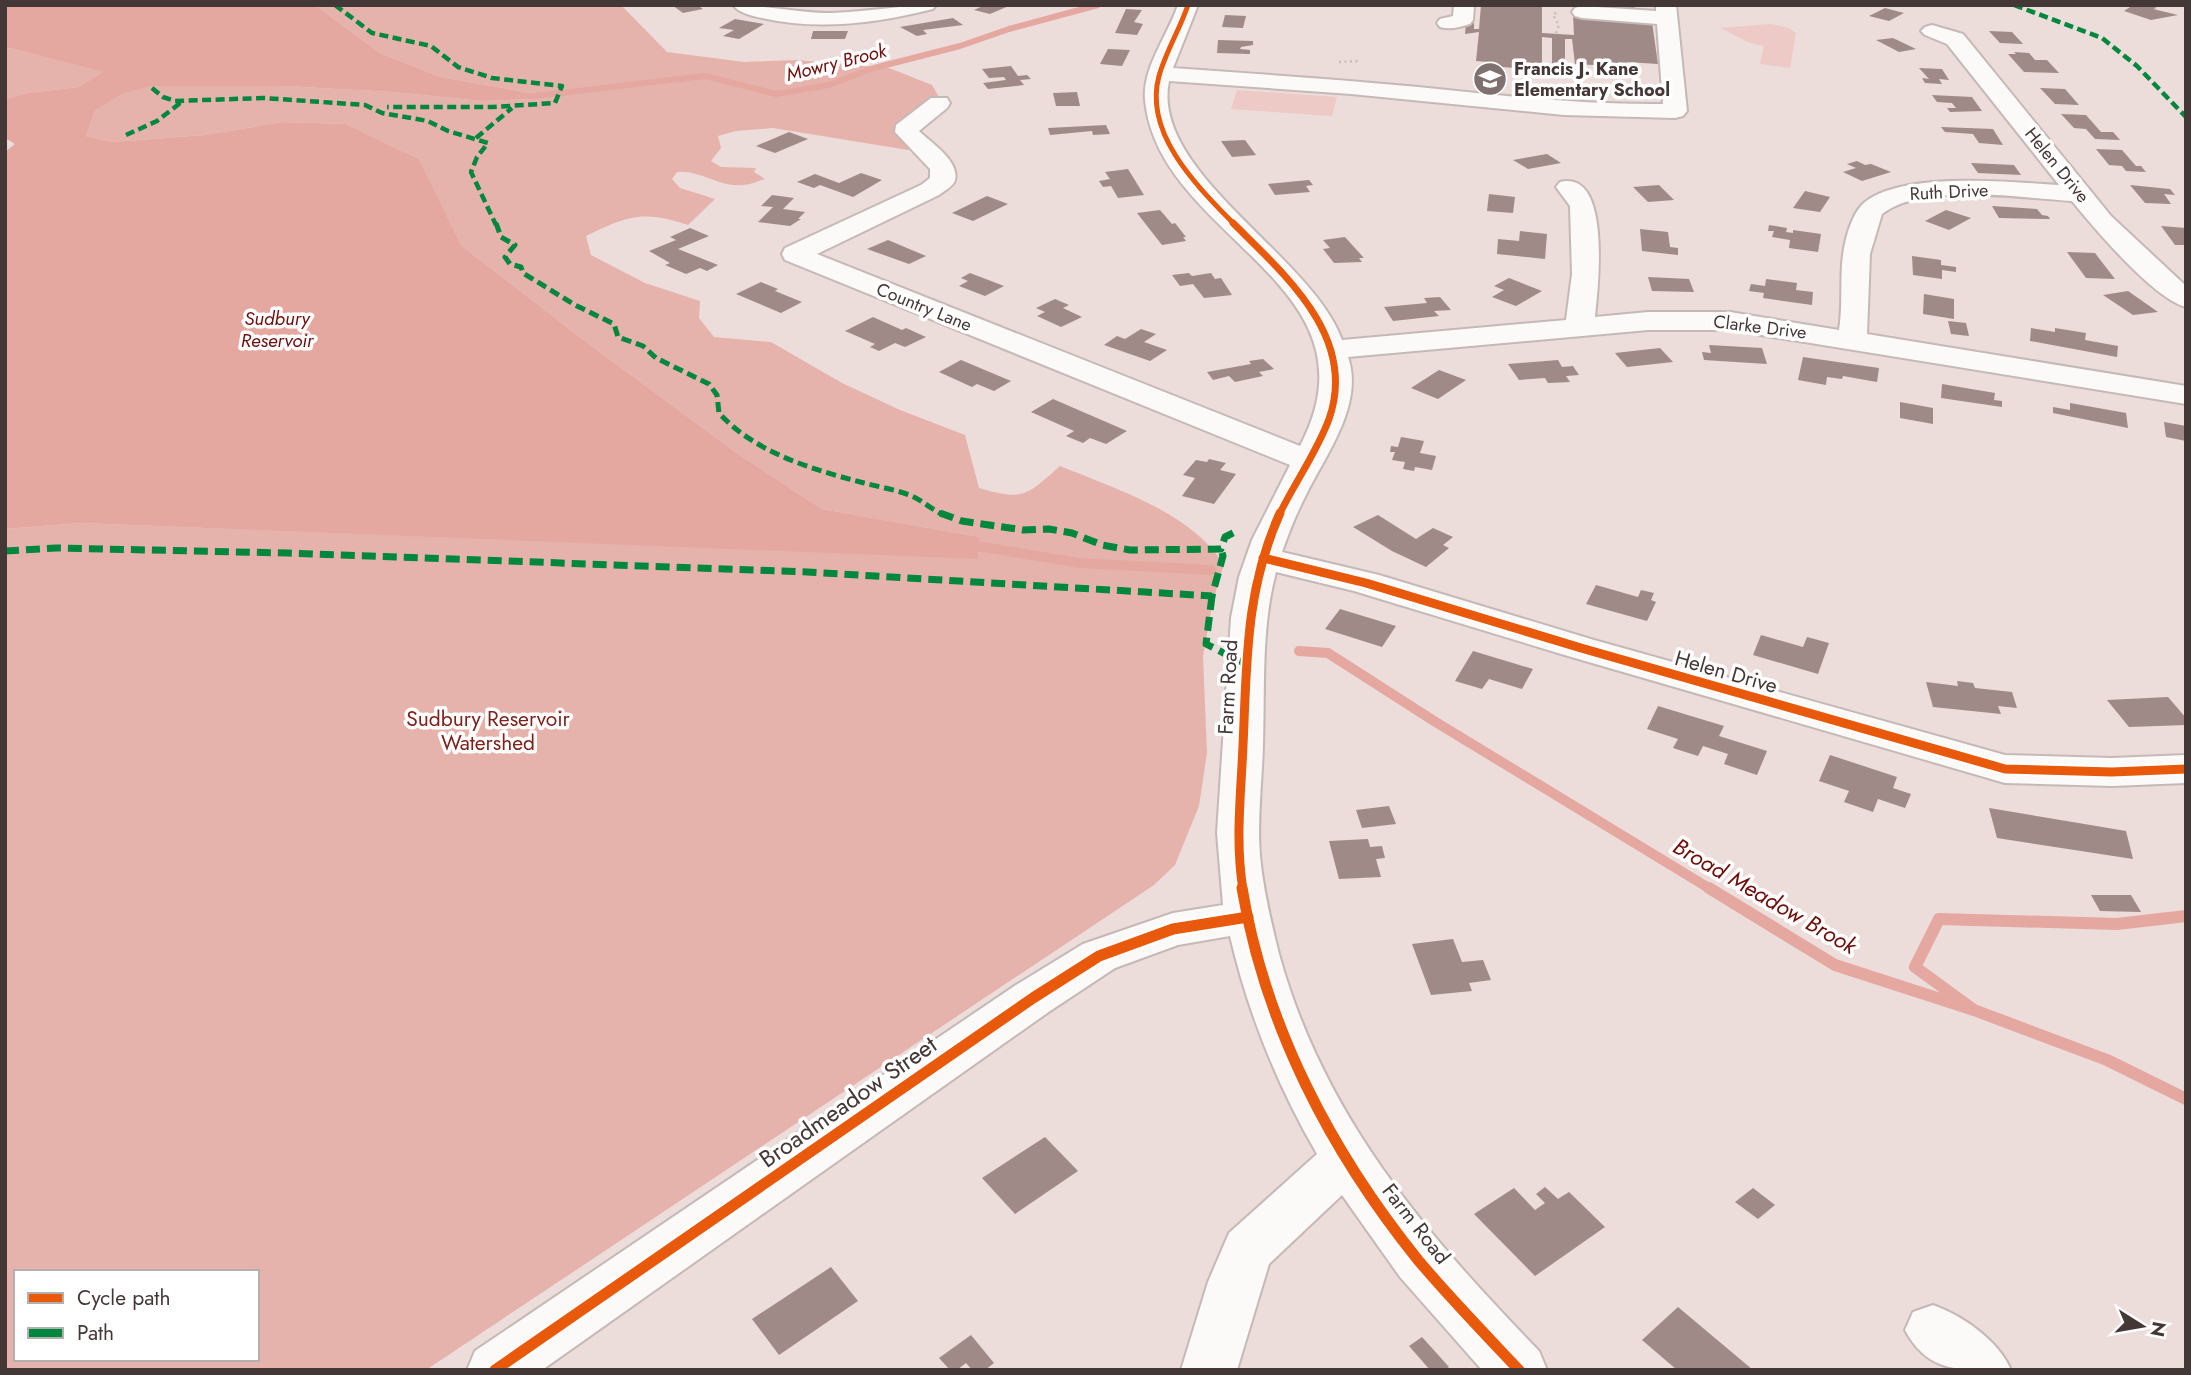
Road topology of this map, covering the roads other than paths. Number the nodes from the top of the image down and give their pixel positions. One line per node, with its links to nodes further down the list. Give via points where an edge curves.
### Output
1 (743, 5): 2 (street, via 821,19 862,18)
2 (926, 5)
3 (1188, 5): 9 (street, Farm Road)
4 (1464, 5): 7 (street, via 1463,20)
5 (1582, 12): 6 (street)
6 (1666, 12): 11 (street, via 1675,111 1472,100)
7 (1447, 23)
8 (1932, 31): 14 (street, Helen Drive, via 1955,39)
9 (1161, 74): 11 (street); 18 (street, Farm Road, via 1156,101 1174,151 1216,205 1294,286 1312,310)
10 (1442, 74): 11 (street)
11 (1381, 80)
12 (939, 103): 20 (street, Country Lane, via 908,125 907,132 942,167 943,180 795,254)
13 (1569, 187): 16 (street, via 1583,206 1587,274)
14 (2080, 194): 15 (street, Helen Drive, via 2102,222); 17 (street, Ruth Drive, via 1929,190 1894,196 1872,208 1862,230)
15 (2186, 299)
16 (1580, 327): 17 (street, Clarke Drive, via 1730,321); 18 (street, Clarke Drive)
17 (1852, 340): 19 (street, Clarke Drive)
18 (1331, 350): 20 (street, Farm Road, via 1337,388)
19 (2186, 395)
20 (1308, 461): 21 (street, Farm Road, via 1283,505)
21 (1264, 558): 22 (street, Helen Drive, via 1366,583 2005,769); 23 (street, Farm Road, via 1245,654 1238,848)
22 (2186, 769)
23 (1248, 917): 24 (street, Farm Road, via 1281,1031 1312,1100); 26 (street, Broadmeadow Street, via 1174,929 1099,956)
24 (1346, 1159): 27 (street, via 1248,1250); 28 (street, Farm Road, via 1407,1246)
25 (1933, 1330): 29 (street)
26 (495, 1370)
27 (1209, 1370)
28 (1519, 1370)
29 (1983, 1370)

